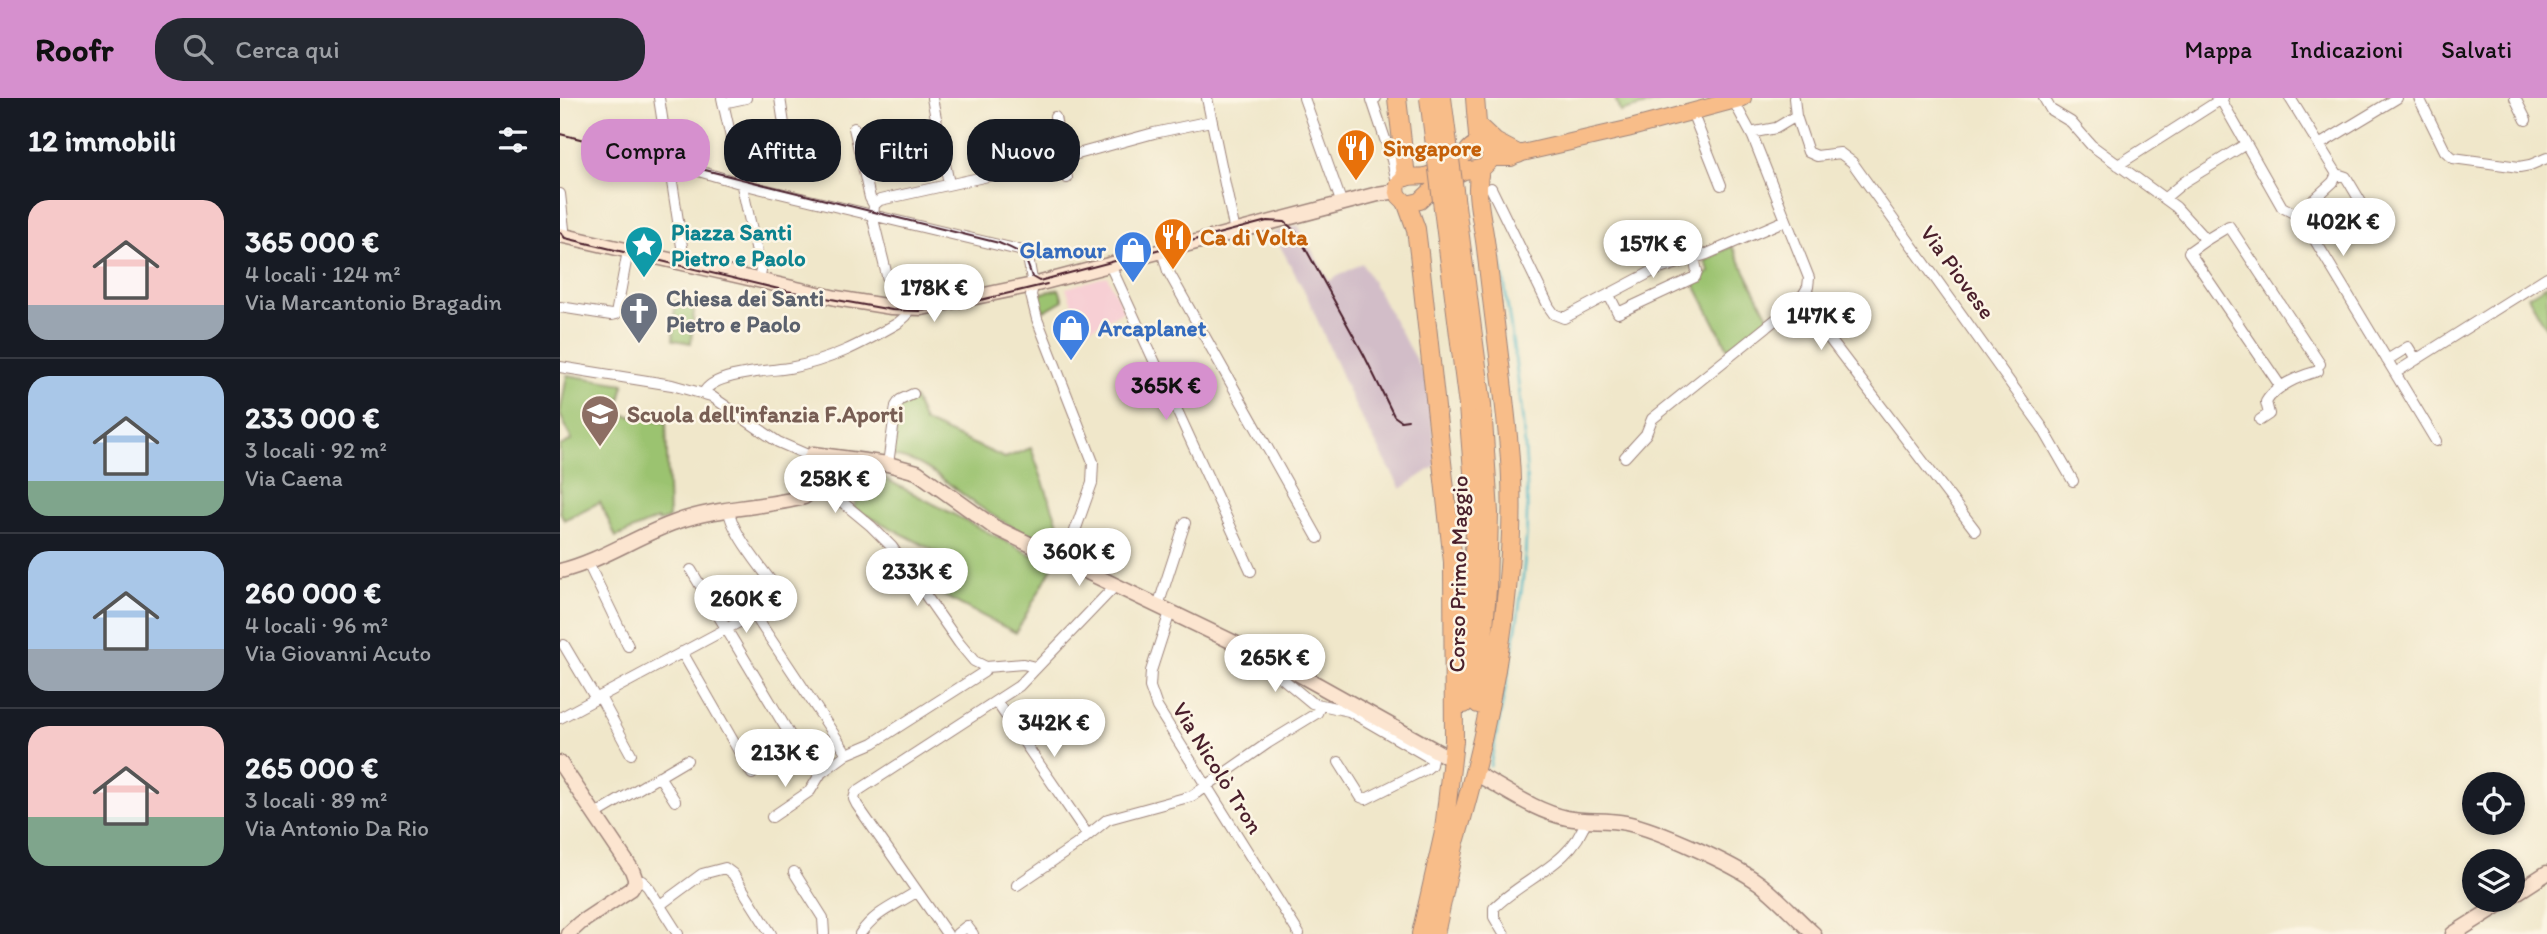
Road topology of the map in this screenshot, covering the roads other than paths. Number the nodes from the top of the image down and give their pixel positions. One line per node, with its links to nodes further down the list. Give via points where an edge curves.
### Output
1 (659, 98): 23 (street)
2 (746, 98): 20 (street)
3 (779, 98): 24 (street)
4 (932, 98): 43 (street)
5 (1207, 98): 26 (street)
6 (1304, 98): 49 (street)
7 (1376, 98): 46 (street, via 1372,100)
8 (1397, 98): 46 (highway)
9 (1429, 98): 37 (highway, bridge)
10 (1442, 98): 37 (highway, bridge)
11 (1475, 98): 28 (highway)
12 (1794, 98): 22 (street, Via Piovese)
13 (2044, 98): 36 (street, via 2050,110 2071,122)
14 (2290, 98): 31 (street)
15 (2397, 98): 31 (street)
16 (2418, 98): 34 (street, via 2453,158 2524,167)
17 (2515, 98): 25 (street)
18 (1736, 99): 21 (main road); 29 (street)
19 (2221, 99): 30 (street); 36 (street)
20 (723, 100): 42 (street)
21 (1692, 112): 33 (main road); 44 (street)
22 (1796, 116): 29 (street, via 1776,128 1755,132); 82 (street, Via Piovese, via 1812,155 1835,152 1852,162 2042,427)
23 (663, 119)
24 (783, 119)
25 (2526, 120)
26 (1211, 121): 32 (street); 54 (street)
27 (854, 128): 50 (street)
28 (1478, 134): 33 (highway); 35 (main road, via 1490,150); 46 (main road, via 1458,160)
29 (1753, 137): 52 (street)
30 (2246, 144): 48 (street); 51 (street, via 2282,206)
31 (2319, 145): 39 (street)
32 (1080, 153)
33 (1518, 154): 35 (main road)
34 (2547, 158)
35 (1485, 163): 46 (main road, via 1437,185 1420,201); 123 (highway, via 1476,191 1509,439 1511,528 1496,666 1474,779)
36 (2118, 165): 48 (street)
37 (1445, 173): 123 (highway, Corso Primo Maggio, bridge, via 1483,512)
38 (710, 174): 42 (street)
39 (2337, 174): 51 (street); 53 (street, via 2346,177)
40 (967, 180): 43 (street)
41 (674, 182): 60 (street)
42 (741, 183): 50 (street); 63 (street, via 761,270)
43 (949, 184): 50 (street, via 880,200)
44 (1721, 185)
45 (1491, 188): 65 (street, via 1554,314 1564,318)
46 (1402, 190): 49 (street); 123 (highway, via 1416,229 1452,551)
47 (560, 194): 55 (street)
48 (2165, 198): 56 (street)
49 (1342, 204): 54 (street)
50 (873, 210): 64 (street, via 1027,253); 68 (street)
51 (2297, 215): 70 (street)
52 (1786, 220): 59 (street); 66 (street, via 1809,278)
53 (2377, 229)
54 (1235, 232): 58 (street)
55 (560, 236): 57 (street)
56 (2206, 240): 74 (street, via 2189,252); 74 (street, via 2229,226 2319,367)
57 (628, 251): 60 (street); 67 (street, via 616,314)
58 (1162, 251): 61 (street); 87 (street, via 1168,271)
59 (1694, 258): 65 (street, via 1660,268); 65 (street, via 1695,277 1618,313)
60 (681, 263): 63 (street)
61 (1110, 265): 64 (street); 92 (street)
62 (2547, 277): 71 (street)
63 (759, 280): 68 (street)
64 (1033, 285): 69 (street, via 936,307); 89 (street, via 1037,319 1094,470)
65 (1609, 295)
66 (1800, 300): 80 (street, via 1652,419 1646,434); 86 (street)
67 (560, 307)
68 (891, 307): 69 (street)
69 (908, 308): 75 (street, via 898,323 826,360 730,378 708,386)
70 (2387, 360): 71 (street, via 2408,347); 73 (street)
71 (2416, 360): 73 (street)
72 (560, 367): 75 (street)
73 (2395, 373): 78 (street)
74 (2281, 387): 77 (street, via 2267,398 2270,411)
75 (704, 393): 79 (street, via 778,442)
76 (913, 394): 81 (street, via 896,406)
77 (2260, 420)
78 (2437, 441)
79 (810, 456): 81 (street); 83 (street)
80 (1625, 457)
81 (888, 464): 89 (street, via 917,472 983,520)
82 (2073, 481)
83 (813, 485): 84 (street, via 804,497); 101 (street, via 822,485 879,533 905,562 959,643)
84 (729, 511): 88 (street, via 676,522); 95 (street, via 777,589 770,602)
85 (1185, 523): 94 (street, Via Nicolò Tron)
86 (1975, 530)
87 (1318, 538)
88 (587, 561): 91 (street); 98 (street)
89 (1064, 562): 93 (street)
90 (691, 570): 96 (street)
91 (560, 571)
92 (1251, 571)
93 (1115, 586): 94 (street); 102 (street)
94 (1164, 609): 100 (street); 117 (street, Via Nicolò Tron, via 1150,687 1157,707)
95 (754, 614): 96 (street); 109 (street)
96 (725, 629): 99 (street); 107 (street)
97 (564, 645): 103 (street)
98 (628, 646)
99 (682, 652): 103 (street); 114 (street)
100 (1272, 661): 105 (street, via 1271,669); 110 (street)
101 (986, 667): 102 (street); 109 (street, via 918,715)
102 (1035, 667): 104 (street)
103 (598, 698): 106 (street); 108 (street)
104 (996, 701): 122 (street); 129 (street, via 856,792 857,805)
105 (1320, 706): 112 (street, via 1349,711 1432,759 1426,769 1366,799); 117 (street, via 1317,713)
106 (560, 718)
107 (796, 745)
108 (631, 754)
109 (847, 754): 120 (street, via 821,773 810,791)
110 (1449, 758)
111 (687, 760): 115 (street)
112 (1339, 762)
113 (560, 764): 119 (street)
114 (752, 774)
115 (659, 776): 118 (street); 119 (street)
116 (1480, 776): 121 (street, via 1536,808)
117 (1208, 787): 122 (street, via 1184,799 1113,817); 140 (street, Via Nicolò Tron)
118 (675, 801)
119 (594, 815): 126 (street)
120 (772, 817)
121 (1586, 820): 143 (street, via 1564,853 1494,908); 144 (street, via 1639,827 1736,869 1761,885)
122 (1087, 834): 127 (street)
123 (1450, 839): 141 (highway, Corso Primo Maggio); 142 (highway, Corso Primo Maggio)
124 (794, 872): 136 (street, via 823,918)
125 (2547, 873): 128 (street)
126 (636, 881): 130 (street, via 645,884); 133 (street)
127 (1017, 885)
128 (2525, 887)
129 (916, 892): 132 (street); 137 (street, via 875,916)
130 (660, 905): 134 (street); 135 (street, via 694,879 725,868)
131 (2488, 912): 145 (street)
132 (945, 932)
133 (568, 934)
134 (678, 934)
135 (771, 934)
136 (824, 934)
137 (860, 934)
138 (957, 934): 139 (street, via 967,926)
139 (973, 934)
140 (1299, 934)
141 (1421, 934)
142 (1434, 934)
143 (1504, 934)
144 (1814, 934)
145 (2453, 934)

